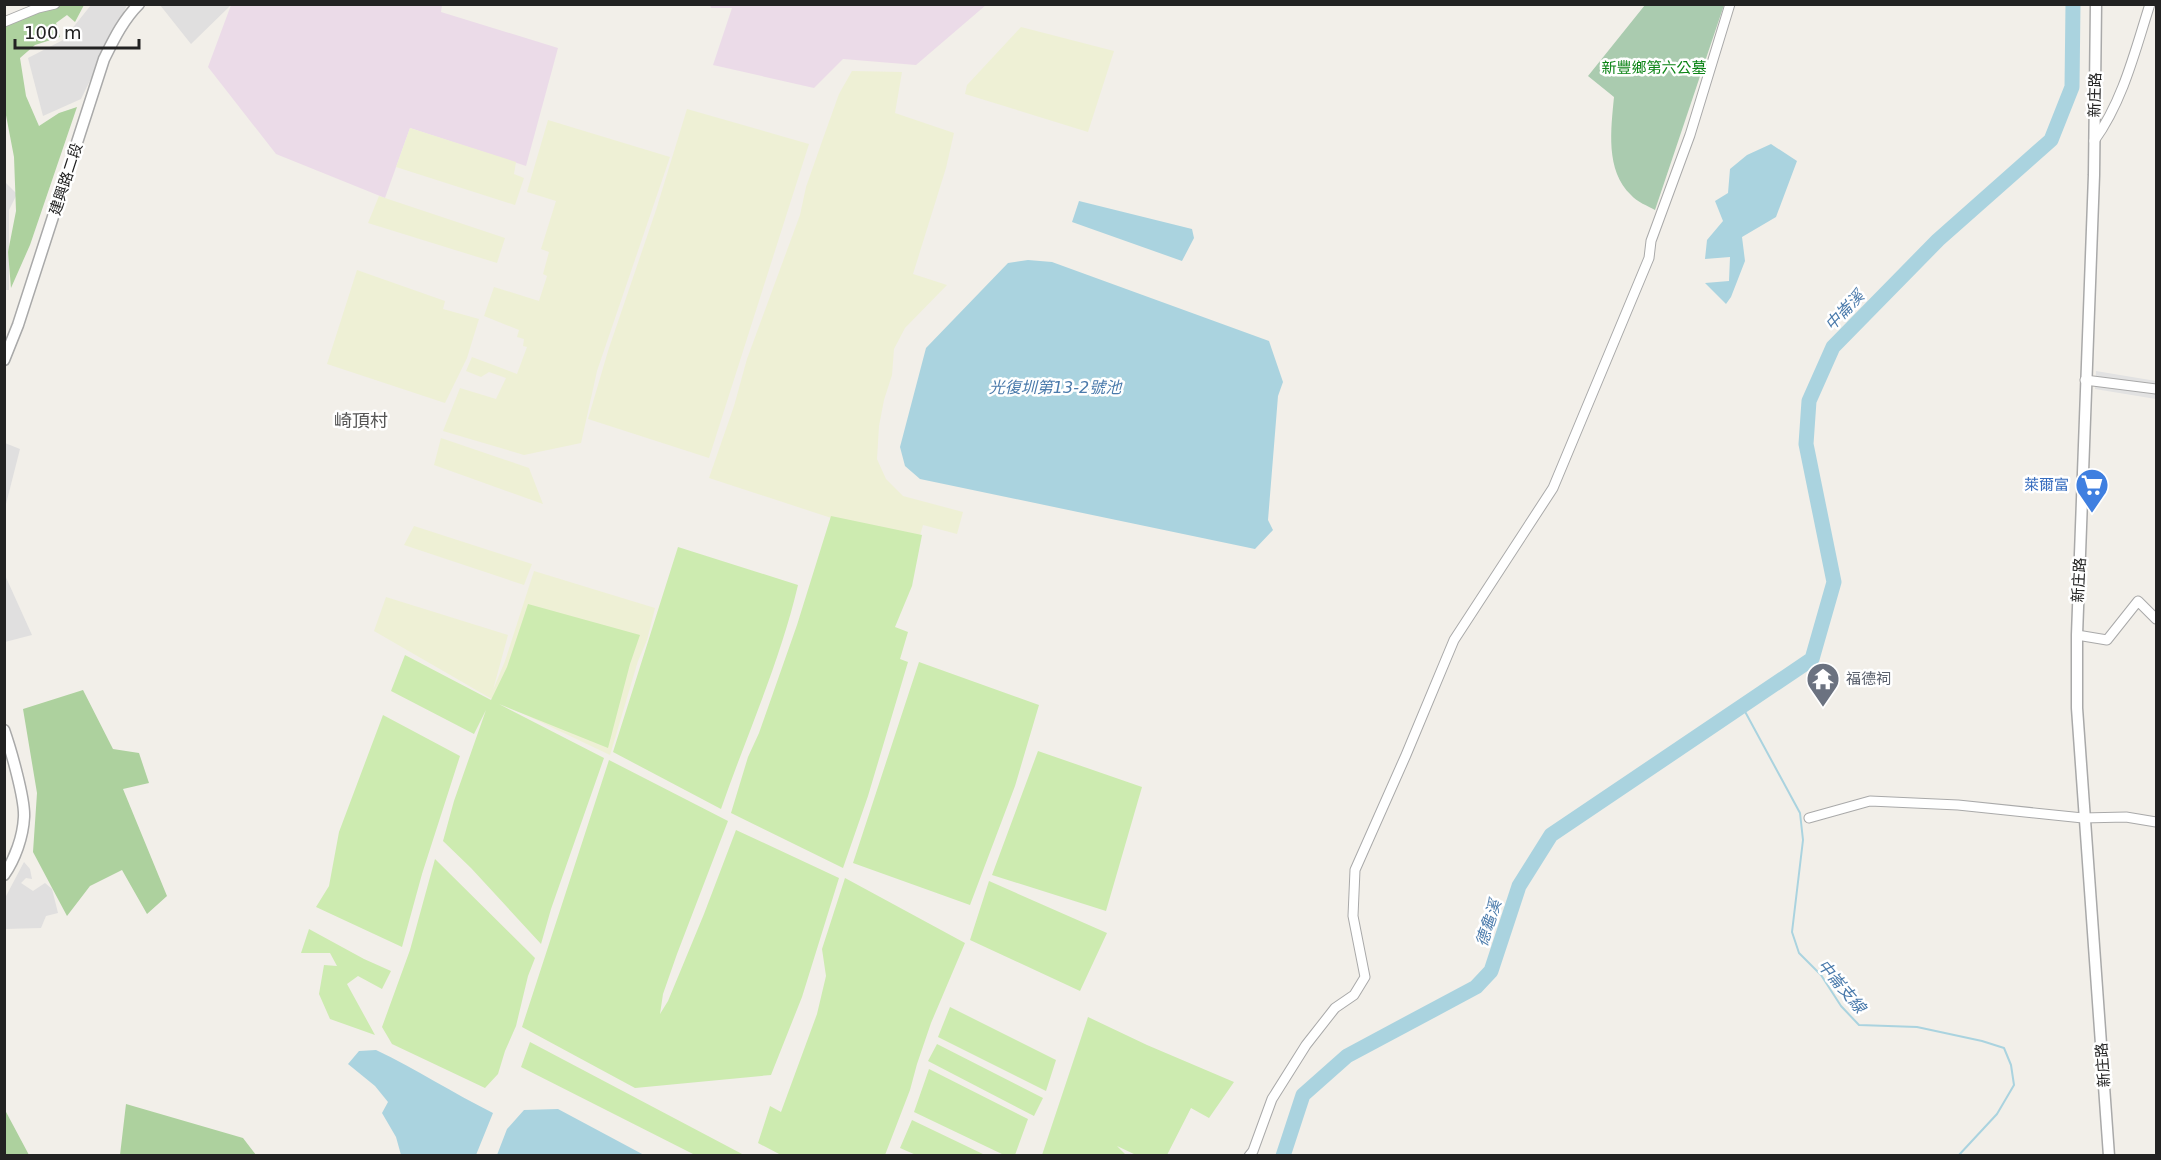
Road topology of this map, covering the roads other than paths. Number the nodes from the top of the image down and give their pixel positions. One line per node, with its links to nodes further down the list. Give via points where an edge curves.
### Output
1 (55, 4): 6 (street)
2 (140, 4): 8 (street, 建興路二段, via 115,36 105,59)
3 (1730, 4): 18 (street, via 1649,258 1553,488 1454,640 1355,870 1353,916 1365,977 1353,995 1335,1008 1272,1098)
4 (2096, 4): 7 (street, 新庄路)
5 (2150, 4): 7 (street, via 2120,96)
6 (4, 22)
7 (2094, 141): 9 (street, 新庄路)
8 (4, 360)
9 (2085, 380): 10 (street); 12 (street, 新庄路)
10 (2157, 389)
11 (2157, 619): 12 (street, via 2138,601 2107,640)
12 (2077, 635): 15 (street, 新庄路)
13 (4, 730): 17 (street, via 24,816 11,865)
14 (1809, 818): 15 (street, via 1870,801 1958,805)
15 (2083, 818): 16 (street, via 2126,817); 19 (street, 新庄路)
16 (2157, 822)
17 (4, 875)
18 (1250, 1155)
19 (2109, 1155)

